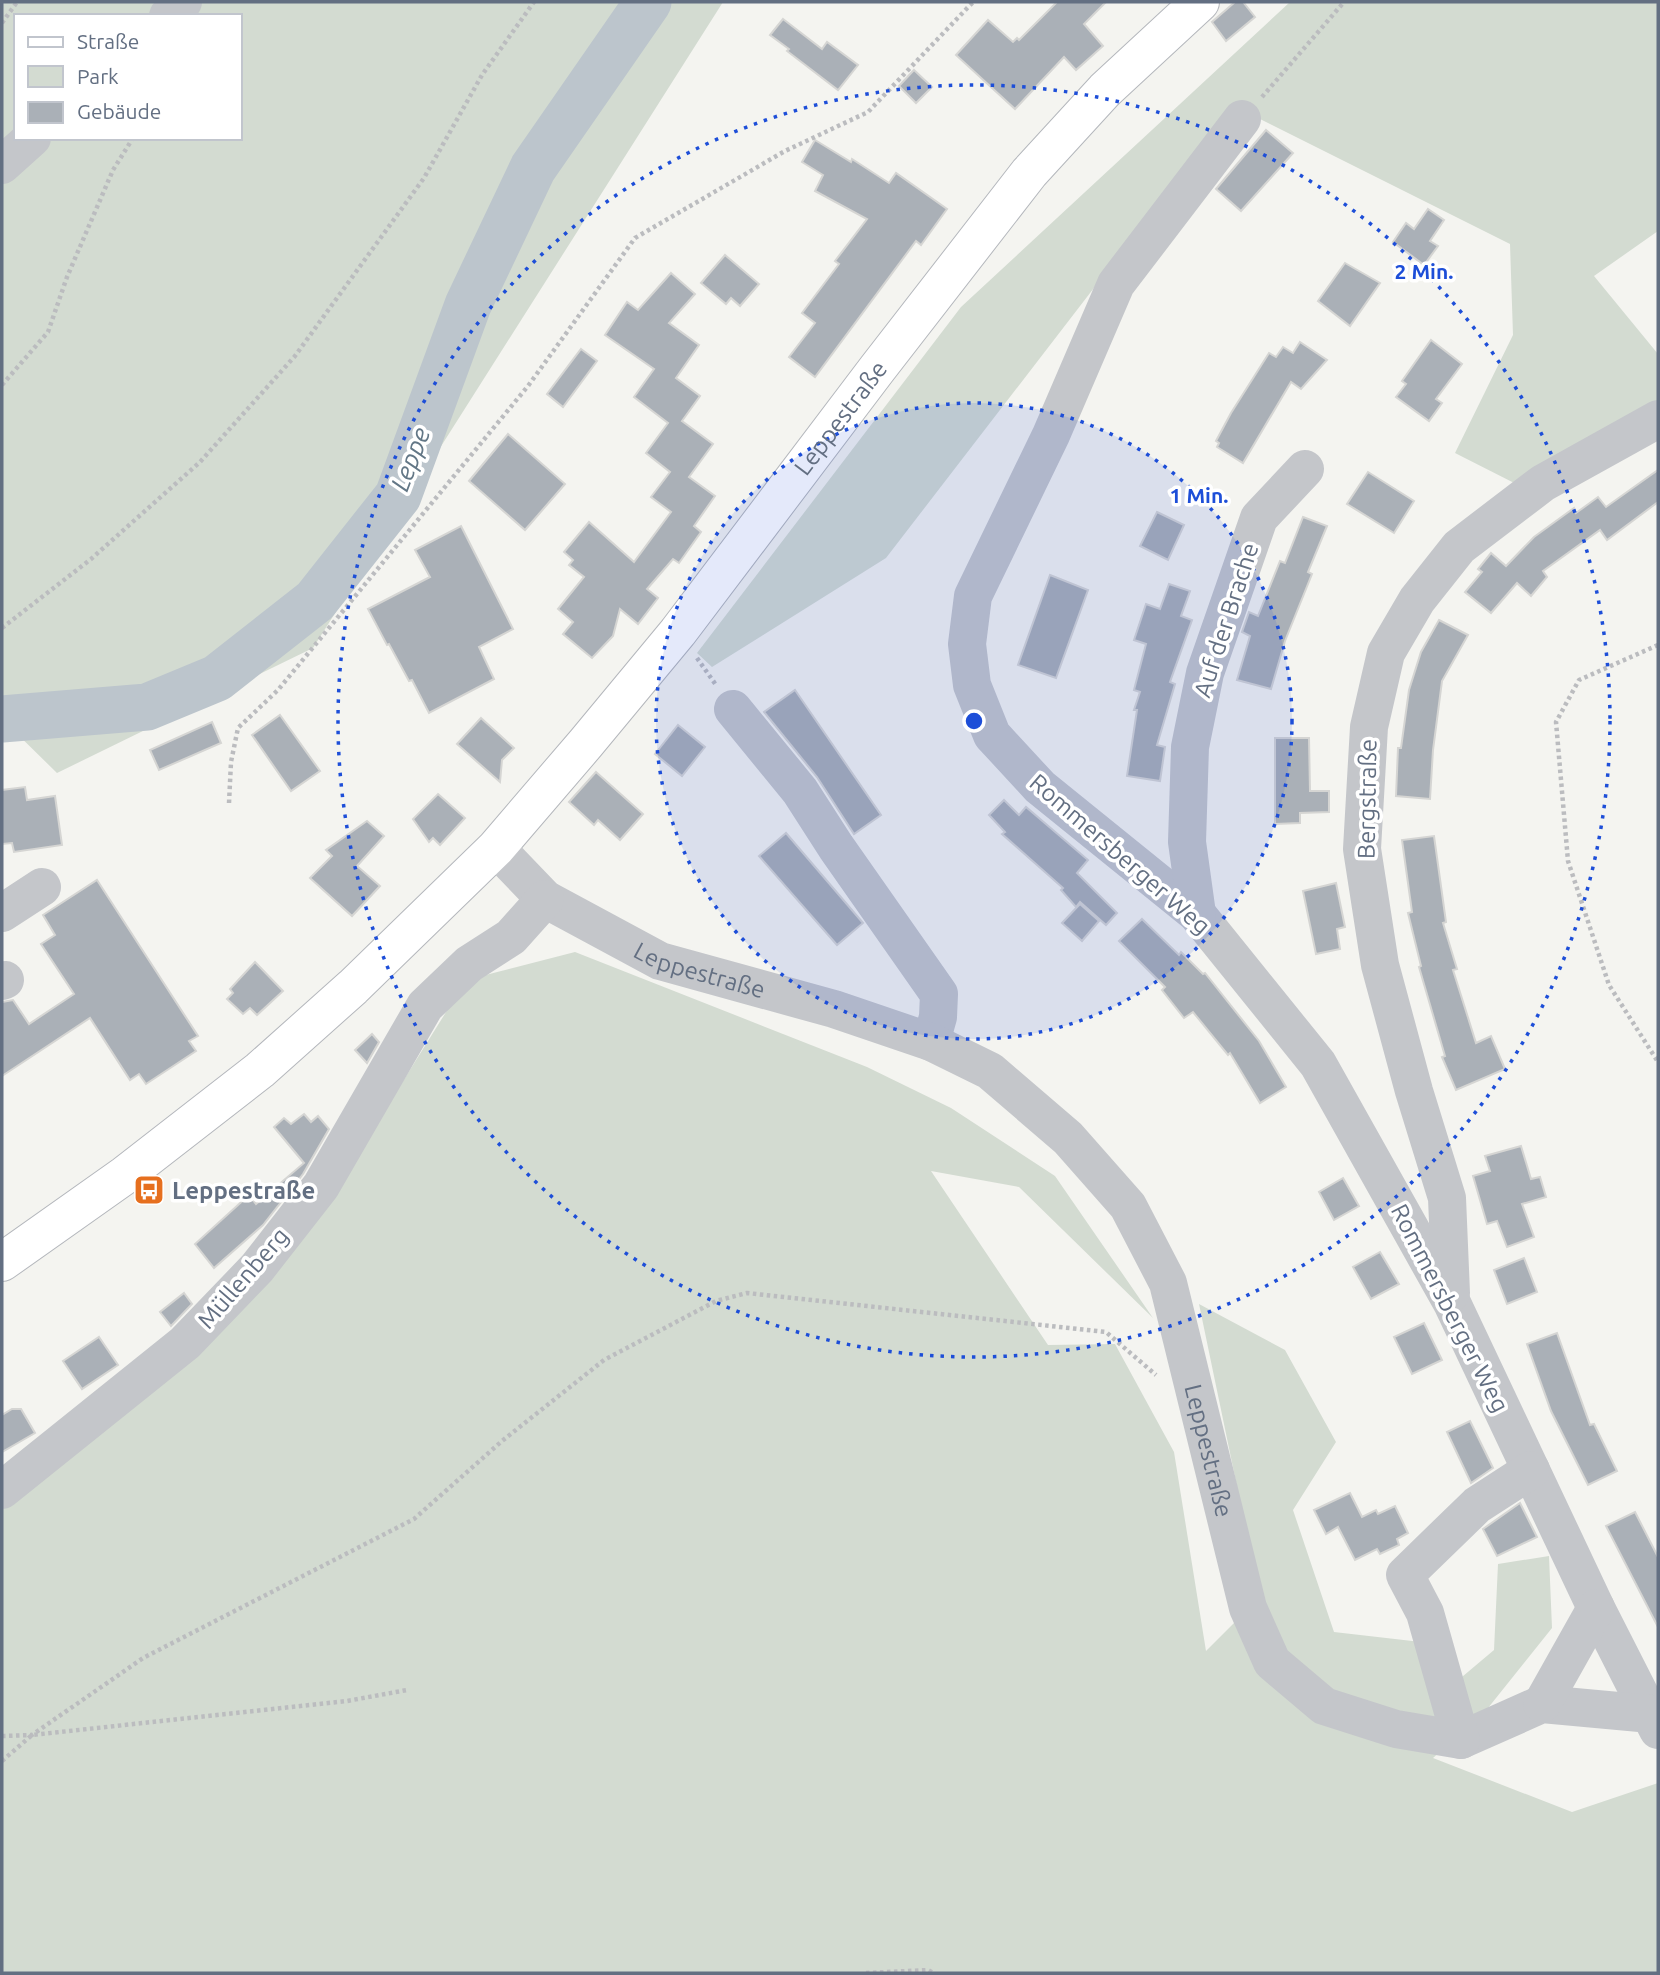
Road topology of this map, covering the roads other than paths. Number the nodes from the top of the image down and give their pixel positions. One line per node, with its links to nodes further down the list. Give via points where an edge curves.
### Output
1 (183, 2): 3 (street)
2 (1200, 2): 10 (main road, Leppestraße, via 1105,90 1029,173 678,632)
3 (170, 14)
4 (1242, 119): 14 (street, Rommersberger Weg, via 1116,284 1051,435 973,596 967,644 972,685 992,736 1040,788)
5 (30, 140): 6 (street)
6 (2, 165)
7 (1658, 419): 17 (street, Bergstraße, via 1543,483 1459,547 1417,600 1386,653 1369,727 1362,849 1380,965 1447,1198)
8 (1305, 469): 14 (street, Auf der Brache, via 1259,518 1205,673 1190,760 1187,842)
9 (733, 709): 15 (street, via 800,791 939,994 939,1017)
10 (496, 848): 12 (street, Leppestraße); 16 (main road, Leppestraße, via 260,1070 125,1175)
11 (42, 887): 13 (street)
12 (545, 900): 15 (street, Leppestraße, via 660,961 834,1009); 19 (street, Müllenberg, via 511,937 468,964 425,1006 320,1186 257,1268 186,1343)
13 (2, 913)
14 (1197, 914): 17 (street, Rommersberger Weg, via 1318,1064)
15 (931, 1042): 23 (street, Leppestraße, via 990,1071 1068,1138 1128,1206 1168,1283 1248,1608 1272,1662 1324,1706 1396,1729)
16 (2, 1262)
17 (1452, 1303): 18 (street, Rommersberger Weg)
18 (1531, 1470): 20 (street, Rommersberger Weg); 23 (street, via 1477,1505 1405,1575 1425,1613)
19 (2, 1490)
20 (1596, 1608): 21 (street); 22 (street, Rommersberger Weg)
21 (1542, 1704): 22 (street); 23 (street)
22 (1654, 1722)
23 (1461, 1740)

